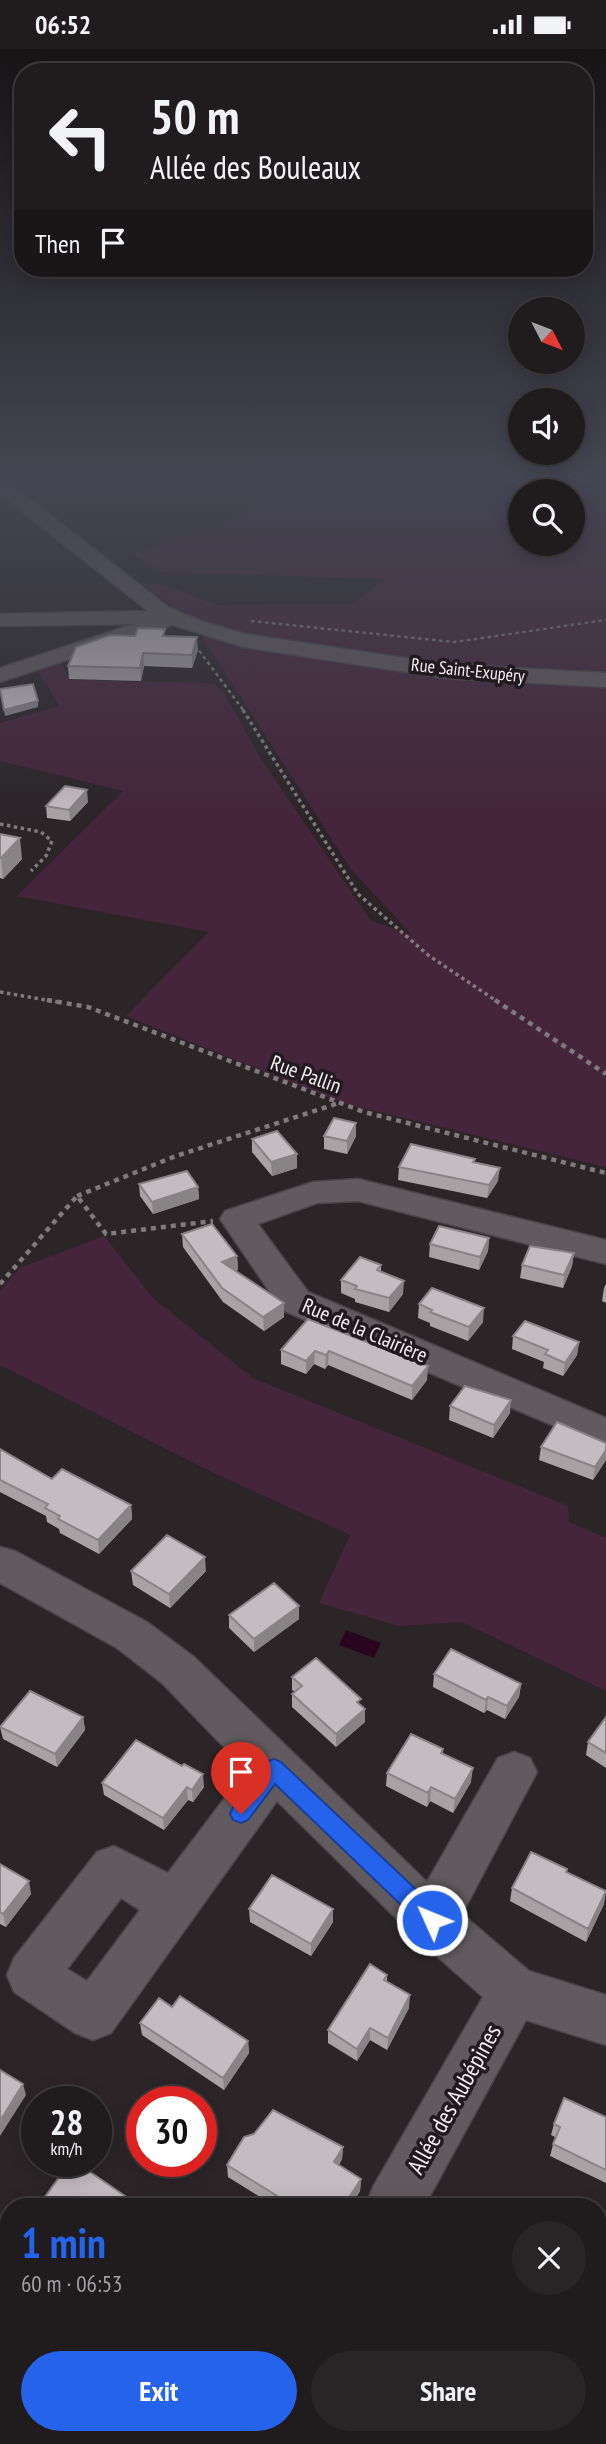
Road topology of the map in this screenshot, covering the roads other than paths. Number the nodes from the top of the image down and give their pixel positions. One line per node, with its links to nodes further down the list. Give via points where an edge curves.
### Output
1 (141, 594): 2 (street)
2 (170, 616): 3 (street); 4 (street); 5 (street, Rue Saint-Exupéry, via 243,639 445,671)
3 (0, 619)
4 (0, 675)
5 (606, 681)
6 (606, 1252): 7 (street, Rue de la Clairière, via 358,1190 313,1193 237,1219 295,1301)
7 (606, 1434)
8 (0, 1563): 9 (street, via 132,1635 178,1670)
9 (274, 1769): 11 (street); 12 (street)
10 (514, 1772): 12 (street)
11 (175, 1904)
12 (432, 1920): 13 (street)
13 (514, 1991): 14 (street); 15 (street, Allée des Aubépines)
14 (606, 2020)
15 (398, 2198)

